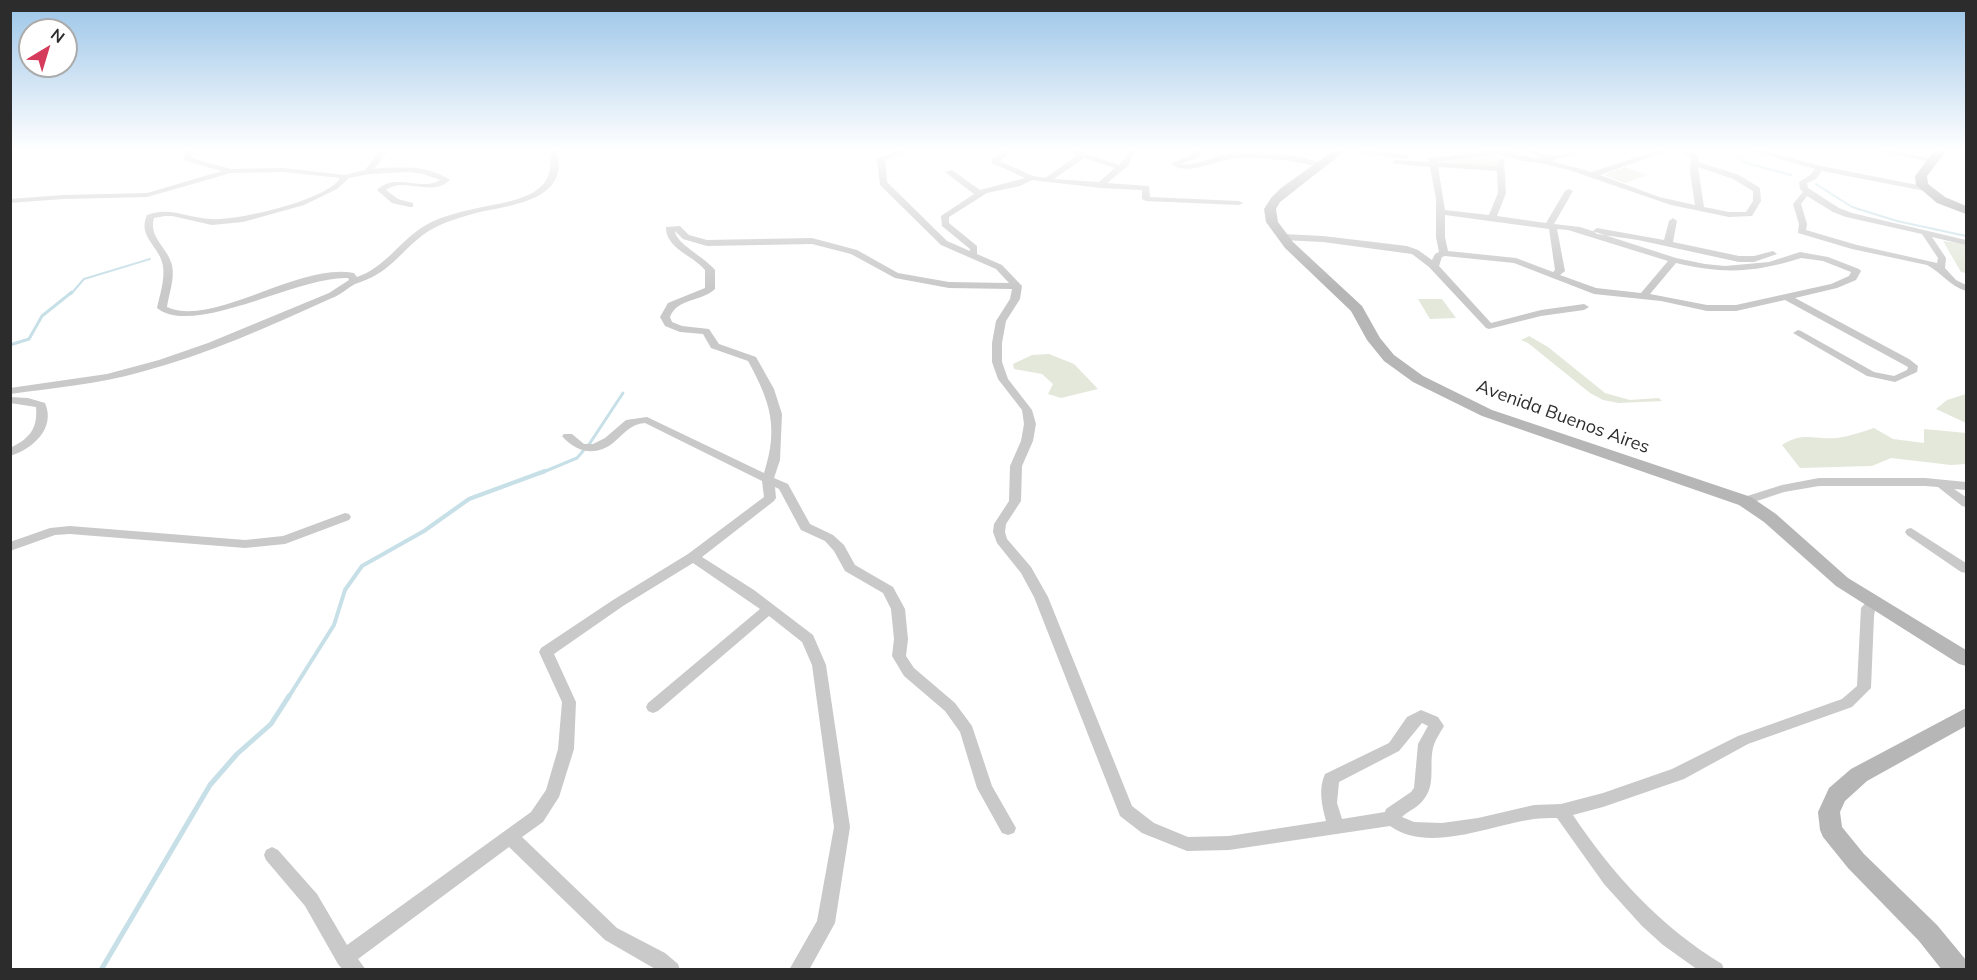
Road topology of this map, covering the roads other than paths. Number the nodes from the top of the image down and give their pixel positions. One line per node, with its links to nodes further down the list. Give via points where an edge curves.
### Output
1 (74, 197): 18 (street)
2 (314, 197): 39 (street, via 264,213 214,223 163,212 150,217 152,242 165,255 167,265 169,281 162,308 179,314 207,311 334,274 351,275)
3 (390, 197): 20 (street)
4 (530, 197): 39 (street, via 428,227 409,239 374,273)
5 (897, 197): 34 (street, via 944,243)
6 (975, 197): 34 (street, via 944,219 974,248)
7 (1146, 197): 19 (street)
8 (1278, 197): 29 (street, Avenida Buenos Aires, via 1270,209 1272,222)
9 (1439, 197): 23 (street)
10 (1501, 197): 24 (street)
11 (1566, 197): 26 (street)
12 (1652, 197): 21 (street)
13 (1698, 197): 21 (street)
14 (1757, 197): 21 (street, via 1749,214 1744,215)
15 (1802, 197): 37 (street, via 1797,204 1803,224 1801,231)
16 (1816, 197): 28 (street, via 1849,215)
17 (1938, 197): 22 (main road)
18 (10, 201)
19 (1239, 203)
20 (410, 205)
21 (1700, 208)
22 (1966, 208)
23 (1442, 212): 24 (street); 32 (street, via 1439,230)
24 (1492, 218): 26 (street)
25 (1673, 221): 31 (street)
26 (1550, 227): 27 (street); 38 (street, via 1560,271)
27 (1569, 228): 31 (street); 35 (street)
28 (1926, 234): 30 (street); 37 (street, via 1942,258)
29 (1283, 237): 36 (street, via 1407,249); 53 (street, Avenida Buenos Aires, via 1357,309 1389,358 1418,379 1487,413)
30 (1966, 242)
31 (1668, 243): 33 (street, via 1739,259)
32 (1444, 253): 36 (street); 38 (street, via 1516,261)
33 (1773, 254)
34 (971, 255): 40 (street, via 999,267)
35 (1674, 261): 42 (street); 43 (street, via 1725,269 1770,265 1800,255 1825,259 1856,271 1853,278 1834,286)
36 (1434, 265): 44 (street, via 1489,326)
37 (1940, 268): 41 (street, via 1946,277)
38 (1553, 276): 42 (street, via 1594,291)
39 (354, 280): 46 (street, via 332,295 166,361 106,376)
40 (1017, 286): 50 (street, via 949,285 895,275 854,252 812,241 707,243 686,237 677,228 669,229 674,241 707,265 710,289 676,302 665,317 673,327 706,331 715,346 752,359 769,389 777,414 774,460); 68 (street, via 1015,299 1001,321 997,362 1003,379 1027,410 1030,424 1016,466 1016,501 1000,524 1000,540 1026,570 1041,597 1126,811 1148,828 1187,844 1229,843)
41 (1966, 288)
42 (1643, 296): 43 (street, via 1707,308 1736,308)
43 (1787, 297): 45 (street, via 1905,361 1913,366 1912,372 1895,379 1871,374)
44 (1584, 307)
45 (1798, 333)
46 (10, 391)
47 (10, 400): 49 (street, via 41,405 42,424 35,439)
48 (568, 436): 50 (street, via 580,447 595,447 635,418 647,420)
49 (10, 453)
50 (768, 479): 58 (street, via 770,498); 67 (street, via 784,487 805,527 829,538 850,568 888,590 898,609 899,656 909,672 950,707 967,730 985,788)
51 (1941, 485): 52 (street); 53 (street, via 1819,482); 54 (street)
52 (1966, 486)
53 (1745, 501): 60 (street, Avenida Buenos Aires, via 1794,538 1842,582)
54 (1966, 503)
55 (345, 517): 57 (street, via 285,540 245,544 70,530 54,531)
56 (1911, 532): 59 (street)
57 (10, 547)
58 (693, 556): 61 (street); 69 (street, via 546,652 569,702 566,749 553,792 537,817)
59 (1966, 569)
60 (1874, 602): 62 (street, Avenida Buenos Aires); 65 (street, via 1868,608 1863,688 1847,703 1743,740 1678,774)
61 (769, 609): 63 (street); 73 (street, via 808,639 819,665 842,827 825,923)
62 (1966, 658)
63 (653, 707)
64 (1966, 716): 75 (street, via 1858,775 1837,795 1829,812 1831,830 1856,861)
65 (1561, 812): 66 (street, via 1534,812 1442,830 1413,829); 74 (street, via 1579,839 1659,931)
66 (1394, 818): 68 (street); 68 (street, via 1395,810 1417,798 1424,783 1426,744 1436,726 1425,717 1411,722 1394,747 1331,778 1329,803)
67 (1008, 828)
68 (1336, 828)
69 (510, 837): 71 (street); 72 (street, via 611,934)
70 (272, 855): 71 (street, via 311,900)
71 (350, 964)
72 (671, 969)
73 (798, 969)
74 (1716, 969)
75 (1959, 969)

